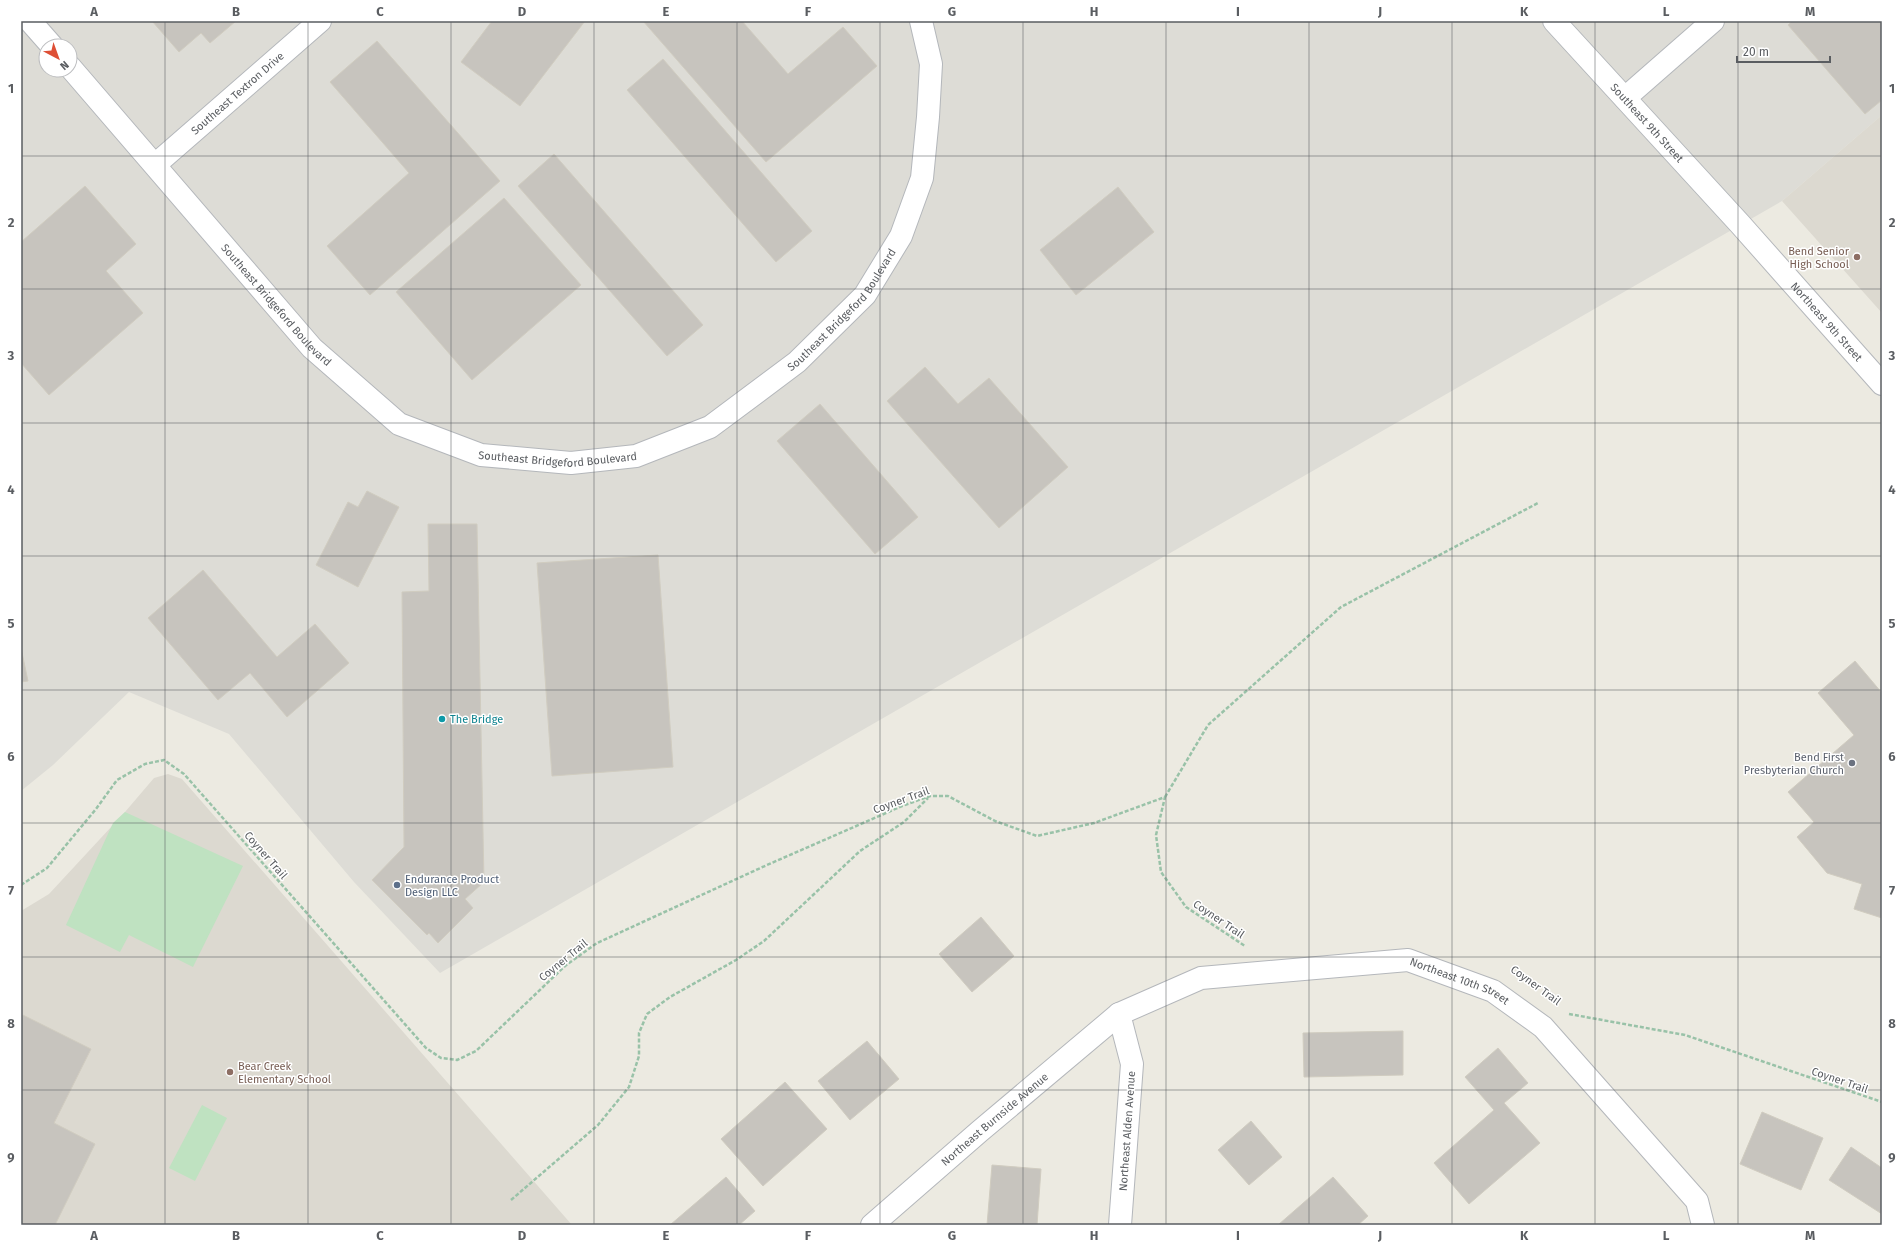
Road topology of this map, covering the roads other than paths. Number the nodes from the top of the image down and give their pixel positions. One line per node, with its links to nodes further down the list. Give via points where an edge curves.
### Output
1 (30, 21): 6 (street)
2 (320, 21): 9 (street, Southeast Textron Drive)
3 (921, 21): 9 (street, Southeast Bridgeford Boulevard, via 931,64 922,178 901,236 865,296 796,362 710,427 636,456 571,463 480,455 399,424 312,348)
4 (1554, 21): 8 (street, Southeast 9th Street)
5 (1713, 21): 8 (street)
6 (45, 38)
7 (78, 76): 9 (street, Southeast Bridgeford Boulevard)
8 (1625, 98): 10 (street, Southeast 9th Street)
9 (156, 164)
10 (1740, 224): 11 (street, Northeast 9th Street)
11 (1882, 384)
12 (1119, 1014): 13 (street, Northeast Burnside Avenue); 14 (street, Northeast Alden Avenue, via 1132,1064); 15 (street, Northeast 10th Street, via 1201,978 1408,960 1493,991 1543,1027 1697,1200)
13 (872, 1225)
14 (1120, 1225)
15 (1703, 1225)

